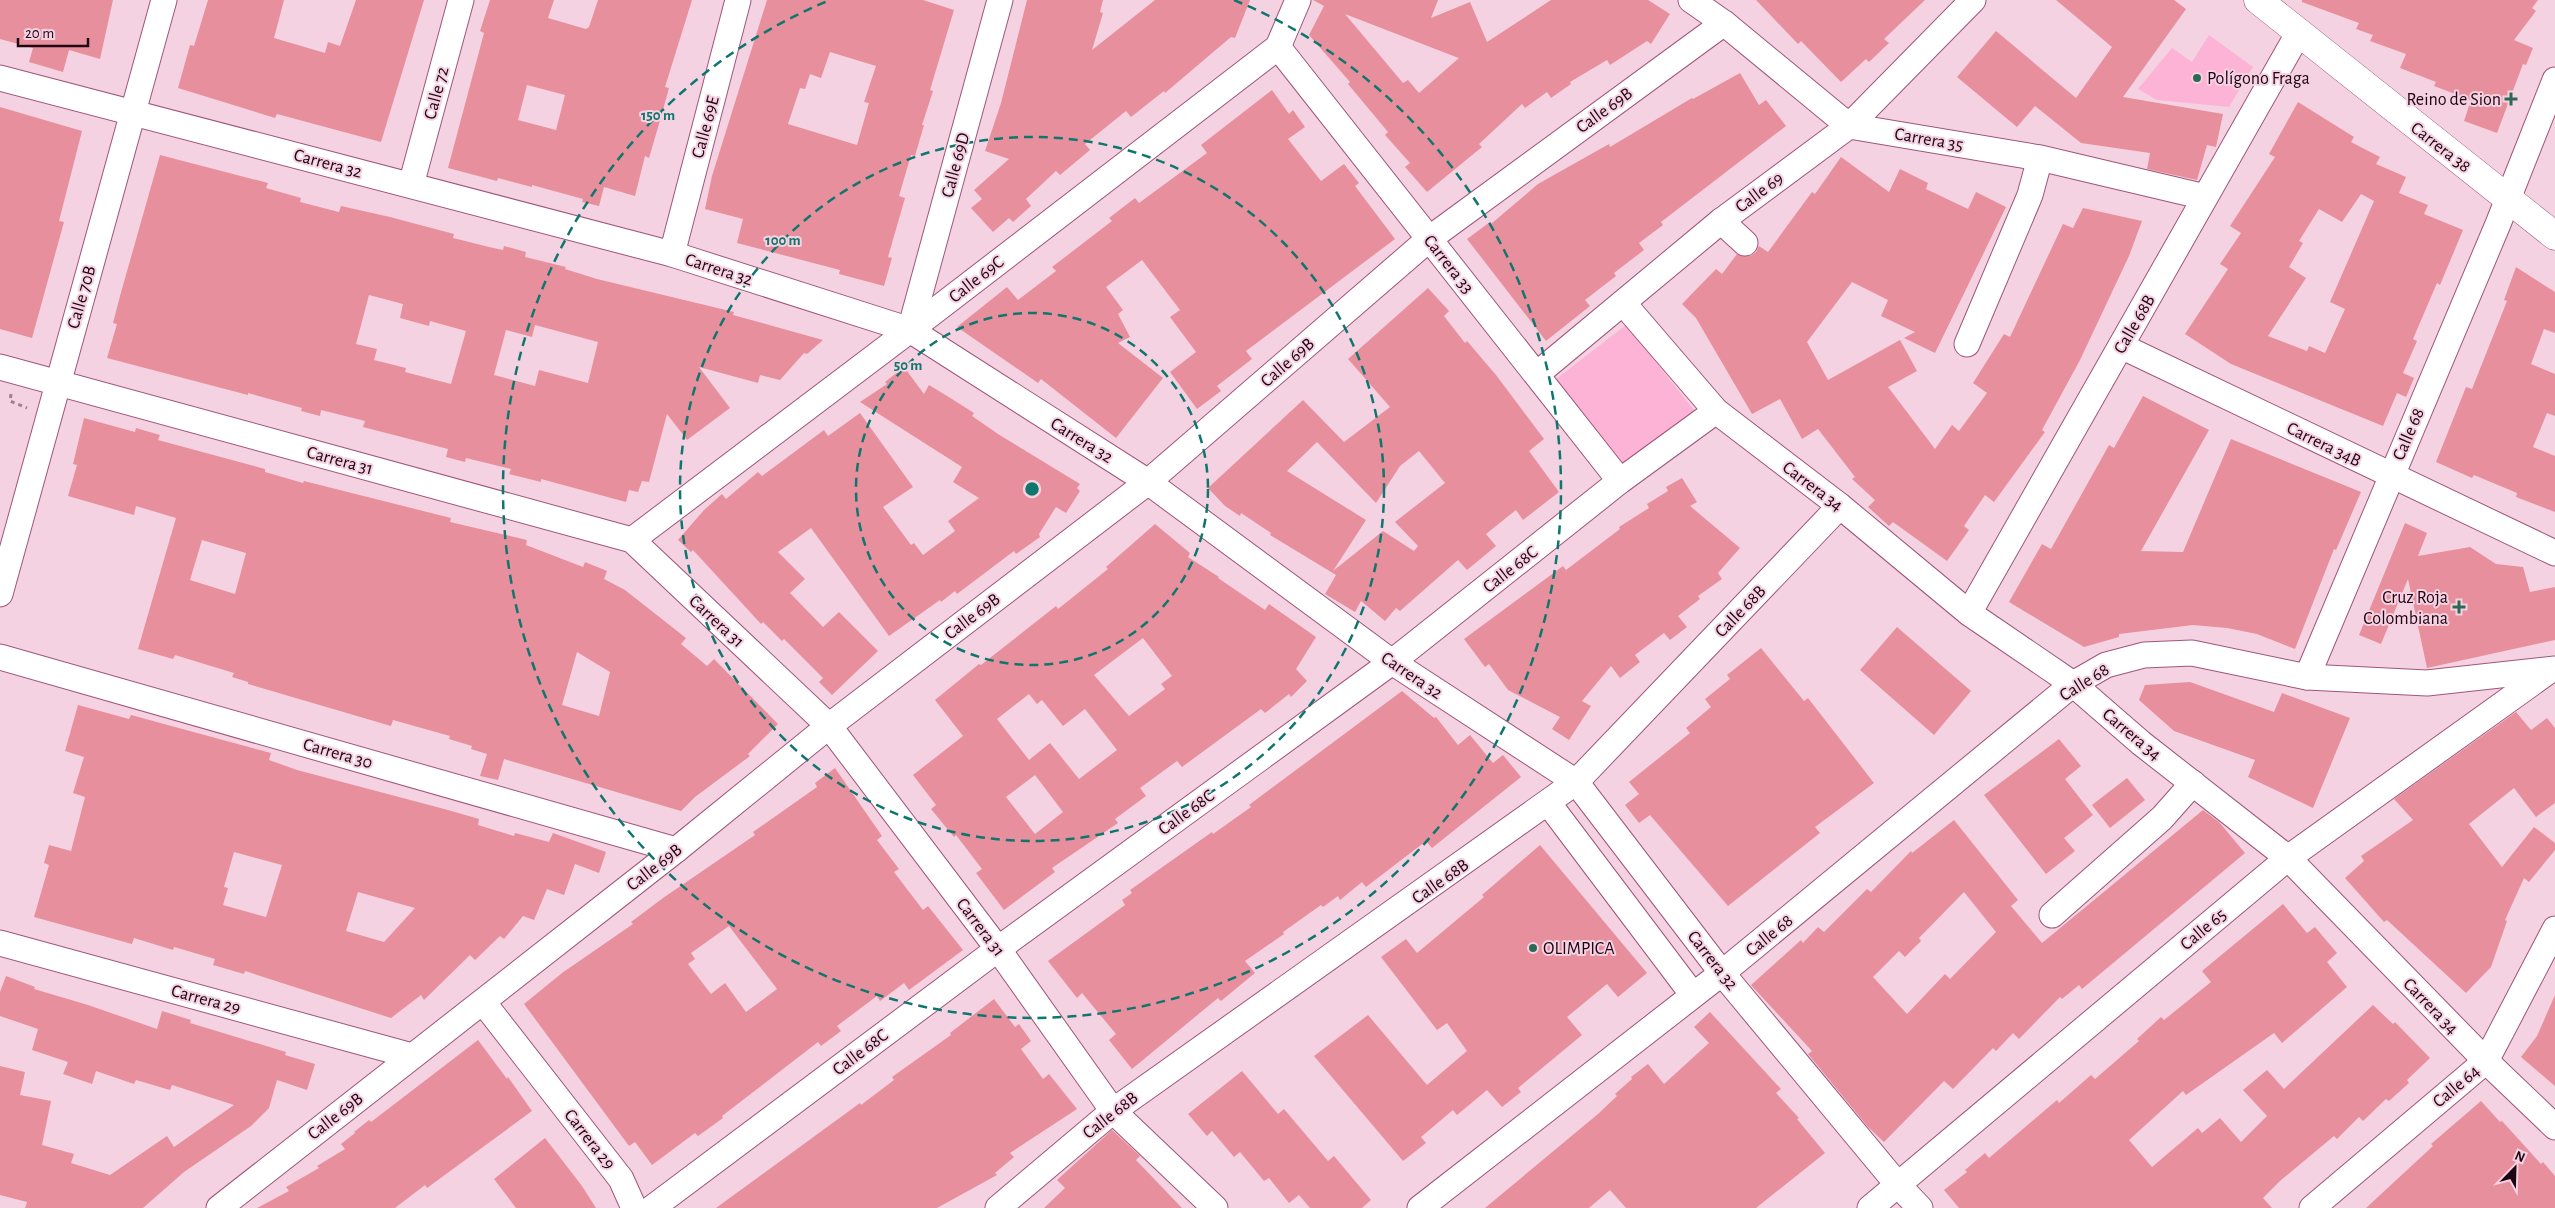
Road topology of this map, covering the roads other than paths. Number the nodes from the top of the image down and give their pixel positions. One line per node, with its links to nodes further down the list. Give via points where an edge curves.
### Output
1 (164, 0): 14 (street, Calle 70B)
2 (461, 0): 17 (street, Calle 72)
3 (738, 0): 24 (street, Calle 69E)
4 (1000, 0): 26 (street, Calle 69D)
5 (1298, 0): 11 (street, Calle 69C)
6 (1691, 0): 9 (street, Carrera 35)
7 (1972, 0): 15 (street, Calle 69)
8 (2258, 0): 10 (main road, Carrera 38)
9 (1724, 23): 15 (street, Carrera 35); 22 (street, Calle 69B)
10 (2298, 34): 18 (street, Calle 68B); 19 (main road, Carrera 38)
11 (1278, 47): 22 (street, Carrera 33); 26 (street, Calle 69C)
12 (0, 78): 14 (street, Carrera 32)
13 (2555, 80): 19 (street, Calle 68)
14 (133, 113): 17 (street, Carrera 32); 31 (street, Calle 70B)
15 (1849, 126): 16 (street, Carrera 35); 20 (street, Calle 69)
16 (2040, 158): 18 (street, Carrera 35); 27 (street, via 2030,195)
17 (411, 185): 24 (street, Carrera 32)
18 (2205, 197): 28 (street, Calle 68B)
19 (2508, 200): 21 (main road, Carrera 38); 33 (street, Calle 68)
20 (1721, 221): 23 (street); 25 (street, Calle 69)
21 (2555, 236)
22 (1430, 239): 30 (street, Carrera 33); 35 (street, Calle 69B)
23 (1745, 243)
24 (672, 254): 26 (street, Carrera 32)
25 (1624, 304): 30 (street, Calle 69); 32 (street, Carrera 34)
26 (910, 330): 35 (street, Carrera 32); 37 (street, Calle 69C)
27 (1967, 344)
28 (2121, 346): 33 (street, Carrera 34B); 40 (street, Calle 68B)
29 (0, 367): 31 (street, Carrera 31)
30 (1537, 374): 34 (street, Carrera 33)
31 (57, 383): 37 (street, Carrera 31); 39 (street, Calle 70B)
32 (1716, 410): 34 (street, Calle 68C); 36 (street, Carrera 34)
33 (2390, 477): 38 (street, Carrera 34B); 44 (street, Calle 68)
34 (1620, 481): 42 (street, Calle 68C)
35 (1148, 482): 42 (street, Carrera 32); 46 (street, Calle 69B)
36 (1840, 506): 40 (street, Carrera 34); 47 (street, Calle 68B)
37 (632, 540): 46 (street, Carrera 31)
38 (2555, 553)
39 (0, 594)
40 (1969, 613): 45 (street, Carrera 34)
41 (0, 657): 50 (street, Carrera 30)
42 (1392, 662): 47 (street, Carrera 32); 55 (street, Calle 68C)
43 (2553, 669): 44 (street, Calle 65, via 2427,683); 51 (street, Calle 65)
44 (2306, 677): 45 (street, Calle 68, via 2192,653 2135,657 2106,665)
45 (2073, 684): 48 (street, Carrera 34); 56 (street, Calle 68)
46 (828, 726): 50 (street, Calle 69B); 55 (street, Carrera 31)
47 (1576, 782): 49 (street, Calle 68B); 56 (street, Carrera 32)
48 (2193, 783): 51 (street, Carrera 34); 52 (street, via 2162,818)
49 (1549, 804): 57 (street); 61 (street, Calle 68B)
50 (676, 850): 58 (street, Calle 69B)
51 (2288, 858): 60 (street, Carrera 34); 63 (street, Calle 65)
52 (2052, 915)
53 (2555, 929): 60 (street, Calle 64)
54 (0, 943): 59 (street, Carrera 29)
55 (998, 949): 61 (street, Carrera 31); 66 (street, Calle 68C)
56 (1722, 973): 57 (street, Calle 68); 63 (street, Carrera 32)
57 (1693, 995): 69 (street, Calle 68)
58 (483, 1002): 59 (street, Calle 69B); 65 (street, Carrera 29, via 621,1179)
59 (412, 1056): 64 (street, Calle 69B)
60 (2486, 1061): 62 (street, Carrera 34); 72 (street, Calle 64)
61 (1113, 1111): 67 (street, Calle 68B); 68 (street, Carrera 31)
62 (2555, 1127)
63 (1898, 1185): 70 (street, Calle 65); 71 (street, Carrera 32)
64 (219, 1208)
65 (634, 1208)
66 (652, 1208)
67 (998, 1208)
68 (1215, 1208)
69 (1420, 1208)
70 (1870, 1208)
71 (1920, 1208)
72 (2312, 1208)

